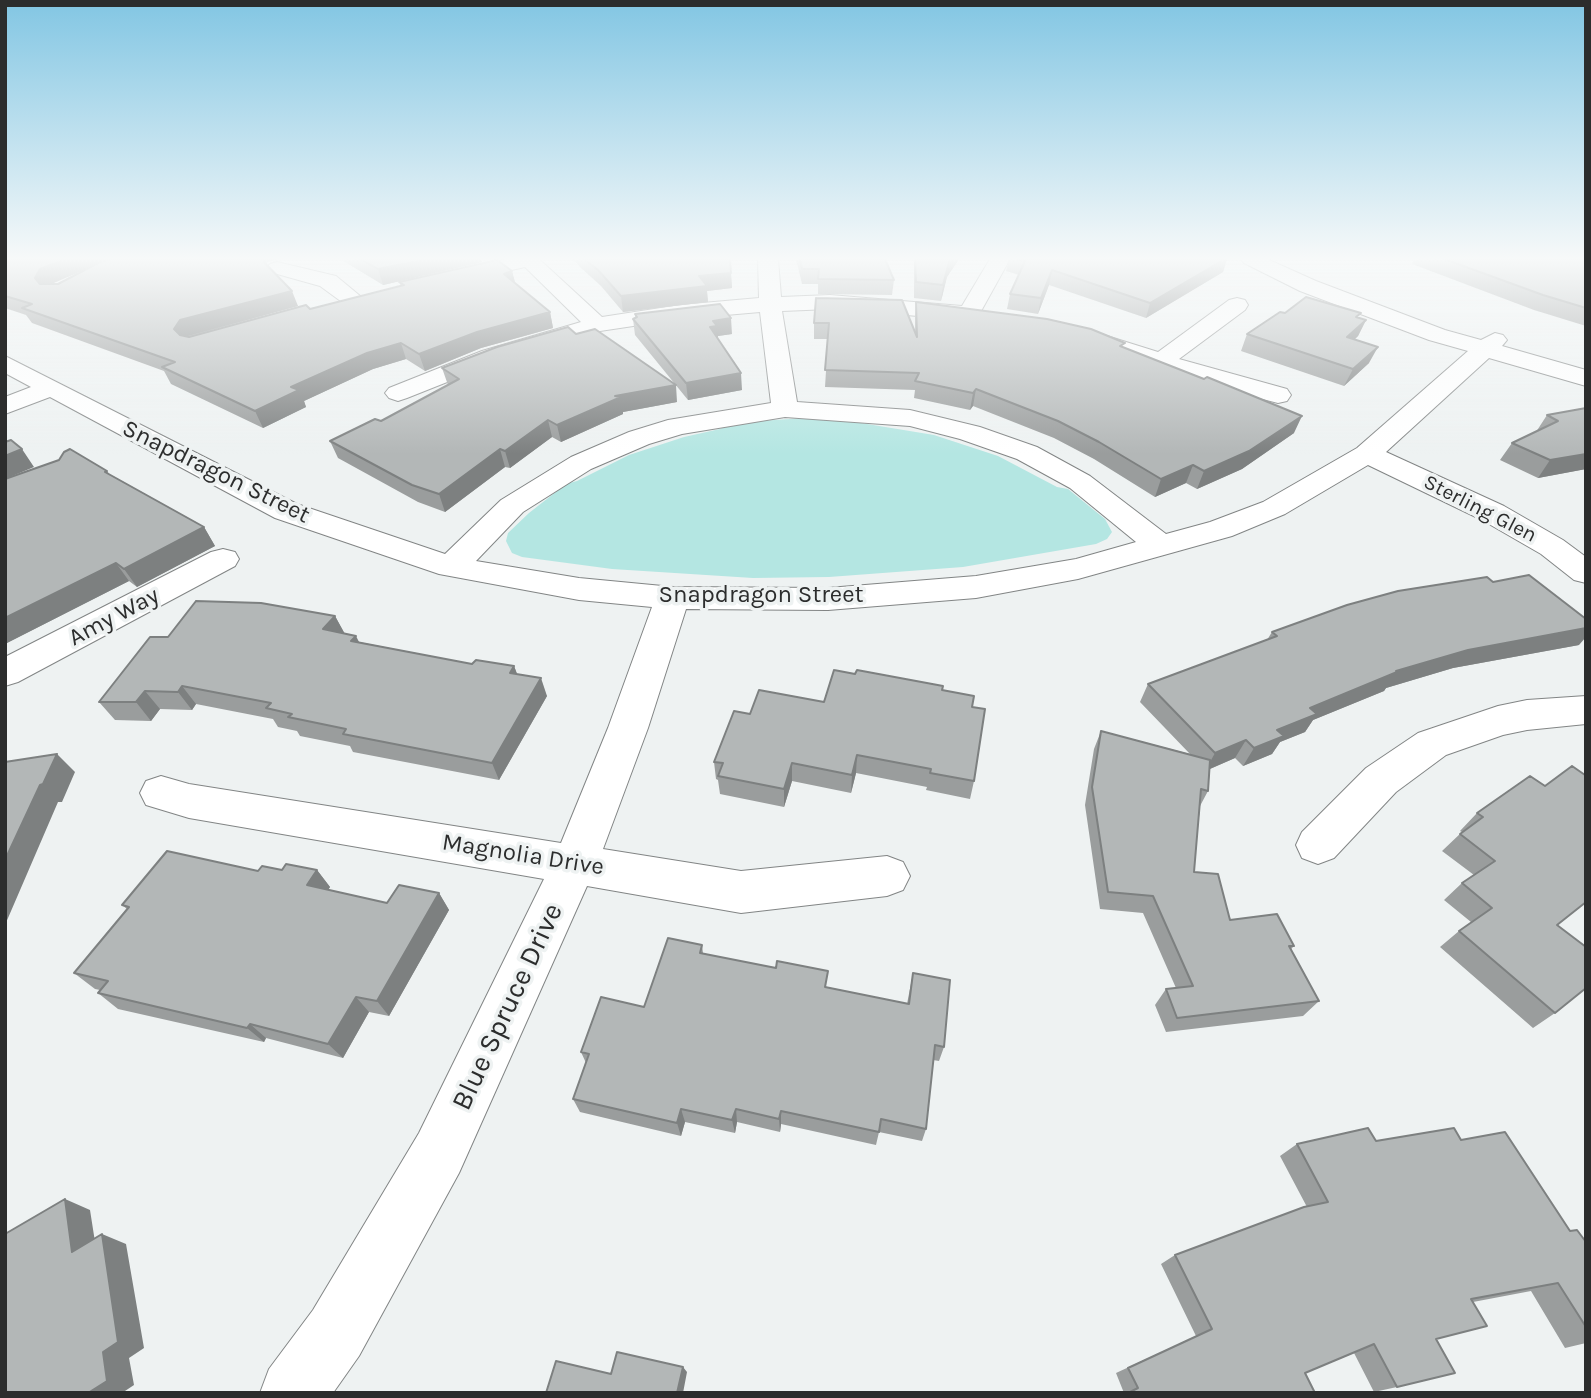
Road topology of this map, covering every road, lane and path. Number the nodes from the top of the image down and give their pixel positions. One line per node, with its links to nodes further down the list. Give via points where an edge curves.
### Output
1 (602, 324): 6 (street)
2 (773, 324): 17 (street)
3 (1211, 324): 9 (street)
4 (1419, 324): 8 (street)
5 (1438, 324): 8 (street)
6 (597, 325): 14 (street, via 491,356)
7 (1058, 328): 9 (street)
8 (1491, 345): 11 (street); 12 (street); 18 (street, Snapdragon Street)
9 (1162, 360): 15 (street)
10 (5, 363): 13 (street, Snapdragon Street)
11 (1586, 366)
12 (1586, 378)
13 (51, 388): 16 (street); 22 (street, Snapdragon Street, via 286,511)
14 (398, 393)
15 (1278, 395)
16 (5, 406)
17 (785, 409): 19 (street, via 909,418 1027,453 1080,482); 22 (street, via 678,426 581,463 512,506)
18 (1367, 454): 19 (street, Snapdragon Street, via 1274,508); 21 (street, Sterling Glen, via 1483,508)
19 (1161, 547): 23 (street, Snapdragon Street, via 1078,569 976,587 828,600)
20 (223, 559): 24 (street, Amy Way)
21 (1579, 561)
22 (450, 567): 23 (street, Snapdragon Street, via 579,589)
23 (673, 597): 28 (street, Blue Spruce Drive)
24 (5, 673)
25 (1586, 710): 27 (street, via 1498,721 1432,744 1381,780)
26 (160, 793): 28 (street, Magnolia Drive)
27 (1318, 845)
28 (575, 863): 29 (street, Magnolia Drive, via 741,892); 30 (street, Blue Spruce Drive, via 439,1153 336,1333)
29 (887, 876)
30 (293, 1393)

